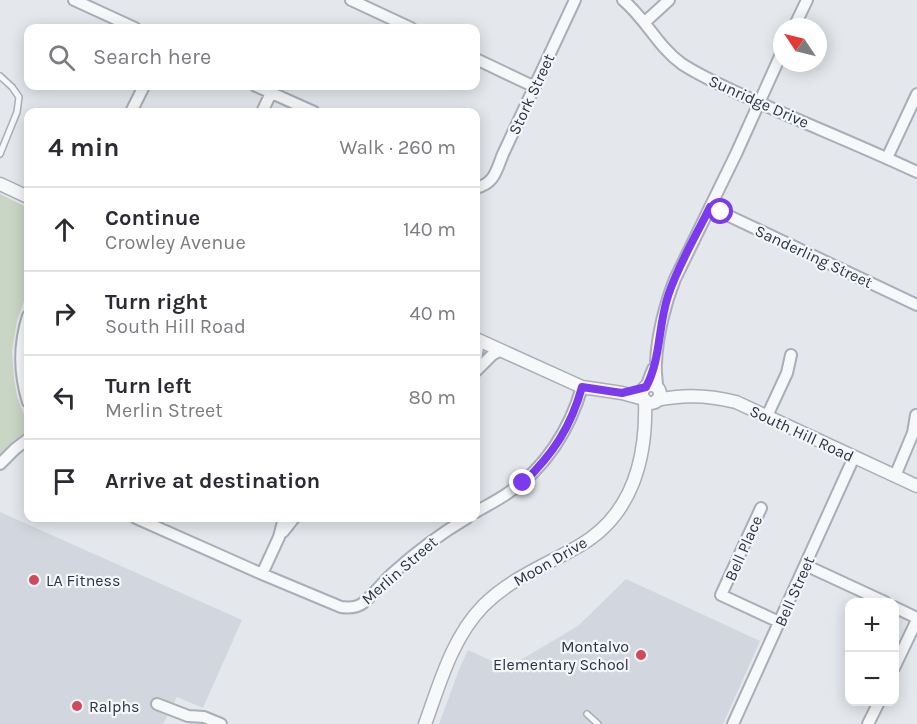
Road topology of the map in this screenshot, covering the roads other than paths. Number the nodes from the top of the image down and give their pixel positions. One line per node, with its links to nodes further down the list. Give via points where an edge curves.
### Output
1 (74, 0): 9 (street)
2 (351, 0): 10 (street)
3 (575, 0): 14 (street, Stork Street)
4 (623, 0): 8 (street, Sunridge Drive)
5 (669, 0): 8 (street)
6 (807, 0): 7 (street)
7 (798, 18)
8 (645, 22): 19 (street, Sunridge Drive, via 682,64)
9 (126, 24)
10 (402, 24)
11 (480, 61): 14 (street)
12 (773, 72): 19 (street)
13 (0, 76): 23 (lane, via 19,97)
14 (535, 87): 27 (street, Stork Street, via 497,171)
15 (142, 90): 20 (street)
16 (265, 90): 17 (street)
17 (271, 93): 21 (street); 22 (street)
18 (917, 94): 24 (street)
19 (759, 102): 24 (street, Sunridge Drive); 29 (street)
20 (133, 108)
21 (264, 108)
22 (305, 108)
23 (0, 154)
24 (887, 158): 25 (street, Sunridge Drive)
25 (917, 172)
26 (0, 184): 28 (street)
27 (480, 187)
28 (24, 195)
29 (710, 207): 30 (street, Sanderling Street); 38 (street, via 668,297)
30 (917, 304)
31 (480, 342): 33 (street, South Hill Road)
32 (24, 349): 36 (street)
33 (499, 351): 35 (street); 37 (street, South Hill Road)
34 (791, 355): 40 (street)
35 (480, 367)
36 (24, 384)
37 (582, 387): 38 (street, South Hill Road); 47 (street, via 571,418 550,454 523,483)
38 (651, 394): 40 (street, South Hill Road, via 722,398); 64 (street, Moon Drive, via 639,466 617,512 581,545 518,578 483,606 452,652)
39 (916, 415): 44 (street, via 913,433)
40 (767, 416): 42 (street, South Hill Road)
41 (24, 442): 43 (street)
42 (854, 457): 44 (street, South Hill Road); 53 (street, Bell Street)
43 (0, 465)
44 (895, 476): 45 (street, South Hill Road)
45 (917, 486)
46 (761, 508): 58 (street, Bell Place, via 721,595)
47 (480, 510)
48 (283, 522): 52 (street)
49 (291, 522): 52 (street)
50 (460, 522): 54 (street, Merlin Street, via 418,551 357,606 341,607)
51 (160, 523): 54 (street, Merlin Street)
52 (279, 537): 54 (street)
53 (805, 565): 55 (street); 58 (street, Bell Street)
54 (262, 574)
55 (874, 598)
56 (899, 610): 57 (street)
57 (917, 619): 59 (street)
58 (779, 622): 66 (street, Bell Street)
59 (899, 657)
60 (157, 704): 63 (street)
61 (877, 706): 67 (street)
62 (587, 714): 65 (lane)
63 (221, 724)
64 (425, 724)
65 (598, 724)
66 (733, 724)
67 (868, 724)

